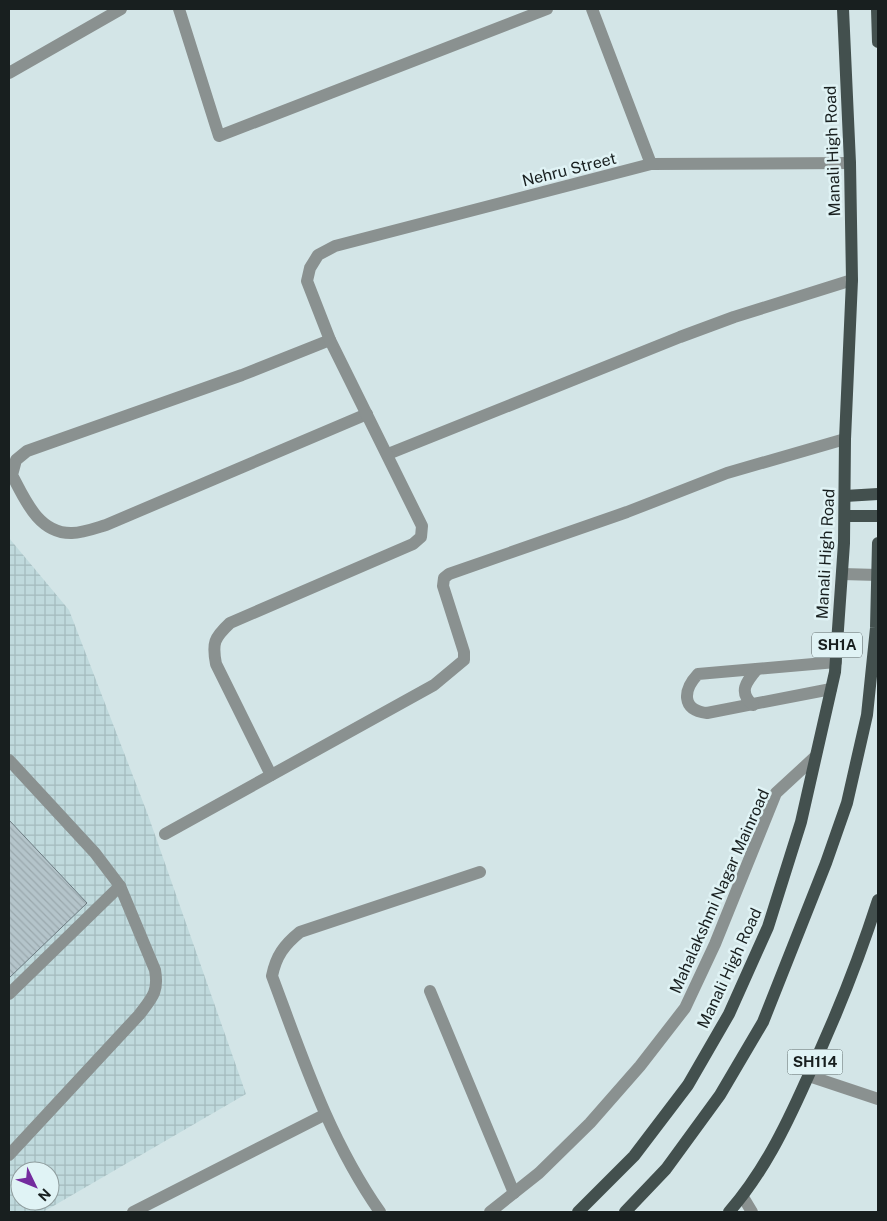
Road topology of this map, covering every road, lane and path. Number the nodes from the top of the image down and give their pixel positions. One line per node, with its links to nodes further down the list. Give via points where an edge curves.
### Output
1 (121, 9): 8 (street)
2 (179, 9): 3 (street, via 219,136)
3 (547, 9)
4 (592, 9): 10 (street)
5 (843, 9): 9 (main road, Manali High Road / SH1A)
6 (877, 9): 7 (main road)
7 (878, 42)
8 (9, 73)
9 (850, 163): 10 (street, Nehru Street); 11 (main road, Manali High Road / SH1A)
10 (651, 164): 12 (street, Nehru Street, via 335,246 318,255 307,281)
11 (852, 280): 14 (main road, Manali High Road / SH1A); 15 (street, via 680,336)
12 (330, 340): 13 (street); 13 (street, via 242,375 26,451 16,460 12,475 41,522 52,530 72,534 106,525)
13 (367, 414): 15 (street)
14 (845, 439): 17 (main road, Manali High Road / SH1A); 29 (street, via 727,473 449,574 444,578 443,586 464,660 434,685)
15 (388, 454): 29 (street, via 422,526 421,537 413,544 230,623 216,636 213,650 216,664)
16 (878, 494): 17 (main road)
17 (845, 496): 18 (main road, Manali High Road / SH1A)
18 (845, 516): 19 (main road); 21 (main road, Manali High Road / SH1A)
19 (878, 516)
20 (878, 543): 22 (main road, SH1A)
21 (842, 574): 22 (street); 23 (main road, Manali High Road / SH1A)
22 (878, 575): 46 (main road, SH1A, via 876,628 865,724 847,802 763,1022 720,1095 666,1168)
23 (836, 662): 24 (street); 25 (main road, Manali High Road / SH1A)
24 (757, 669): 26 (street, via 746,682 744,690 745,698); 26 (street, via 698,674 689,683 686,695 696,712)
25 (831, 689): 26 (street); 27 (main road, Manali High Road / SH1A)
26 (753, 705)
27 (815, 757): 40 (street, Mahalakshmi Nagar Mainroad, via 776,793 715,944 685,1008 590,1123); 45 (main road, Manali High Road / SH1A, via 801,822 768,928 729,1014 688,1085 634,1156)
28 (9, 760): 32 (street, via 95,853)
29 (271, 775): 30 (street)
30 (165, 834)
31 (480, 872): 38 (street, via 300,932 283,946 272,976)
32 (120, 886): 35 (street); 39 (street, via 155,970 157,983 154,995)
33 (878, 900): 36 (main road, SH114, via 858,963)
34 (430, 991): 40 (street)
35 (9, 994)
36 (809, 1076): 37 (street); 41 (main road, SH114, via 777,1143)
37 (878, 1099)
38 (324, 1115): 42 (street); 43 (street, via 358,1182)
39 (9, 1155)
40 (514, 1193): 44 (street, Mahalakshmi Nagar Mainroad)
41 (742, 1197): 47 (main road, SH114); 48 (street)
42 (133, 1212)
43 (380, 1212)
44 (490, 1212)
45 (578, 1212)
46 (626, 1212)
47 (730, 1212)
48 (752, 1212)

